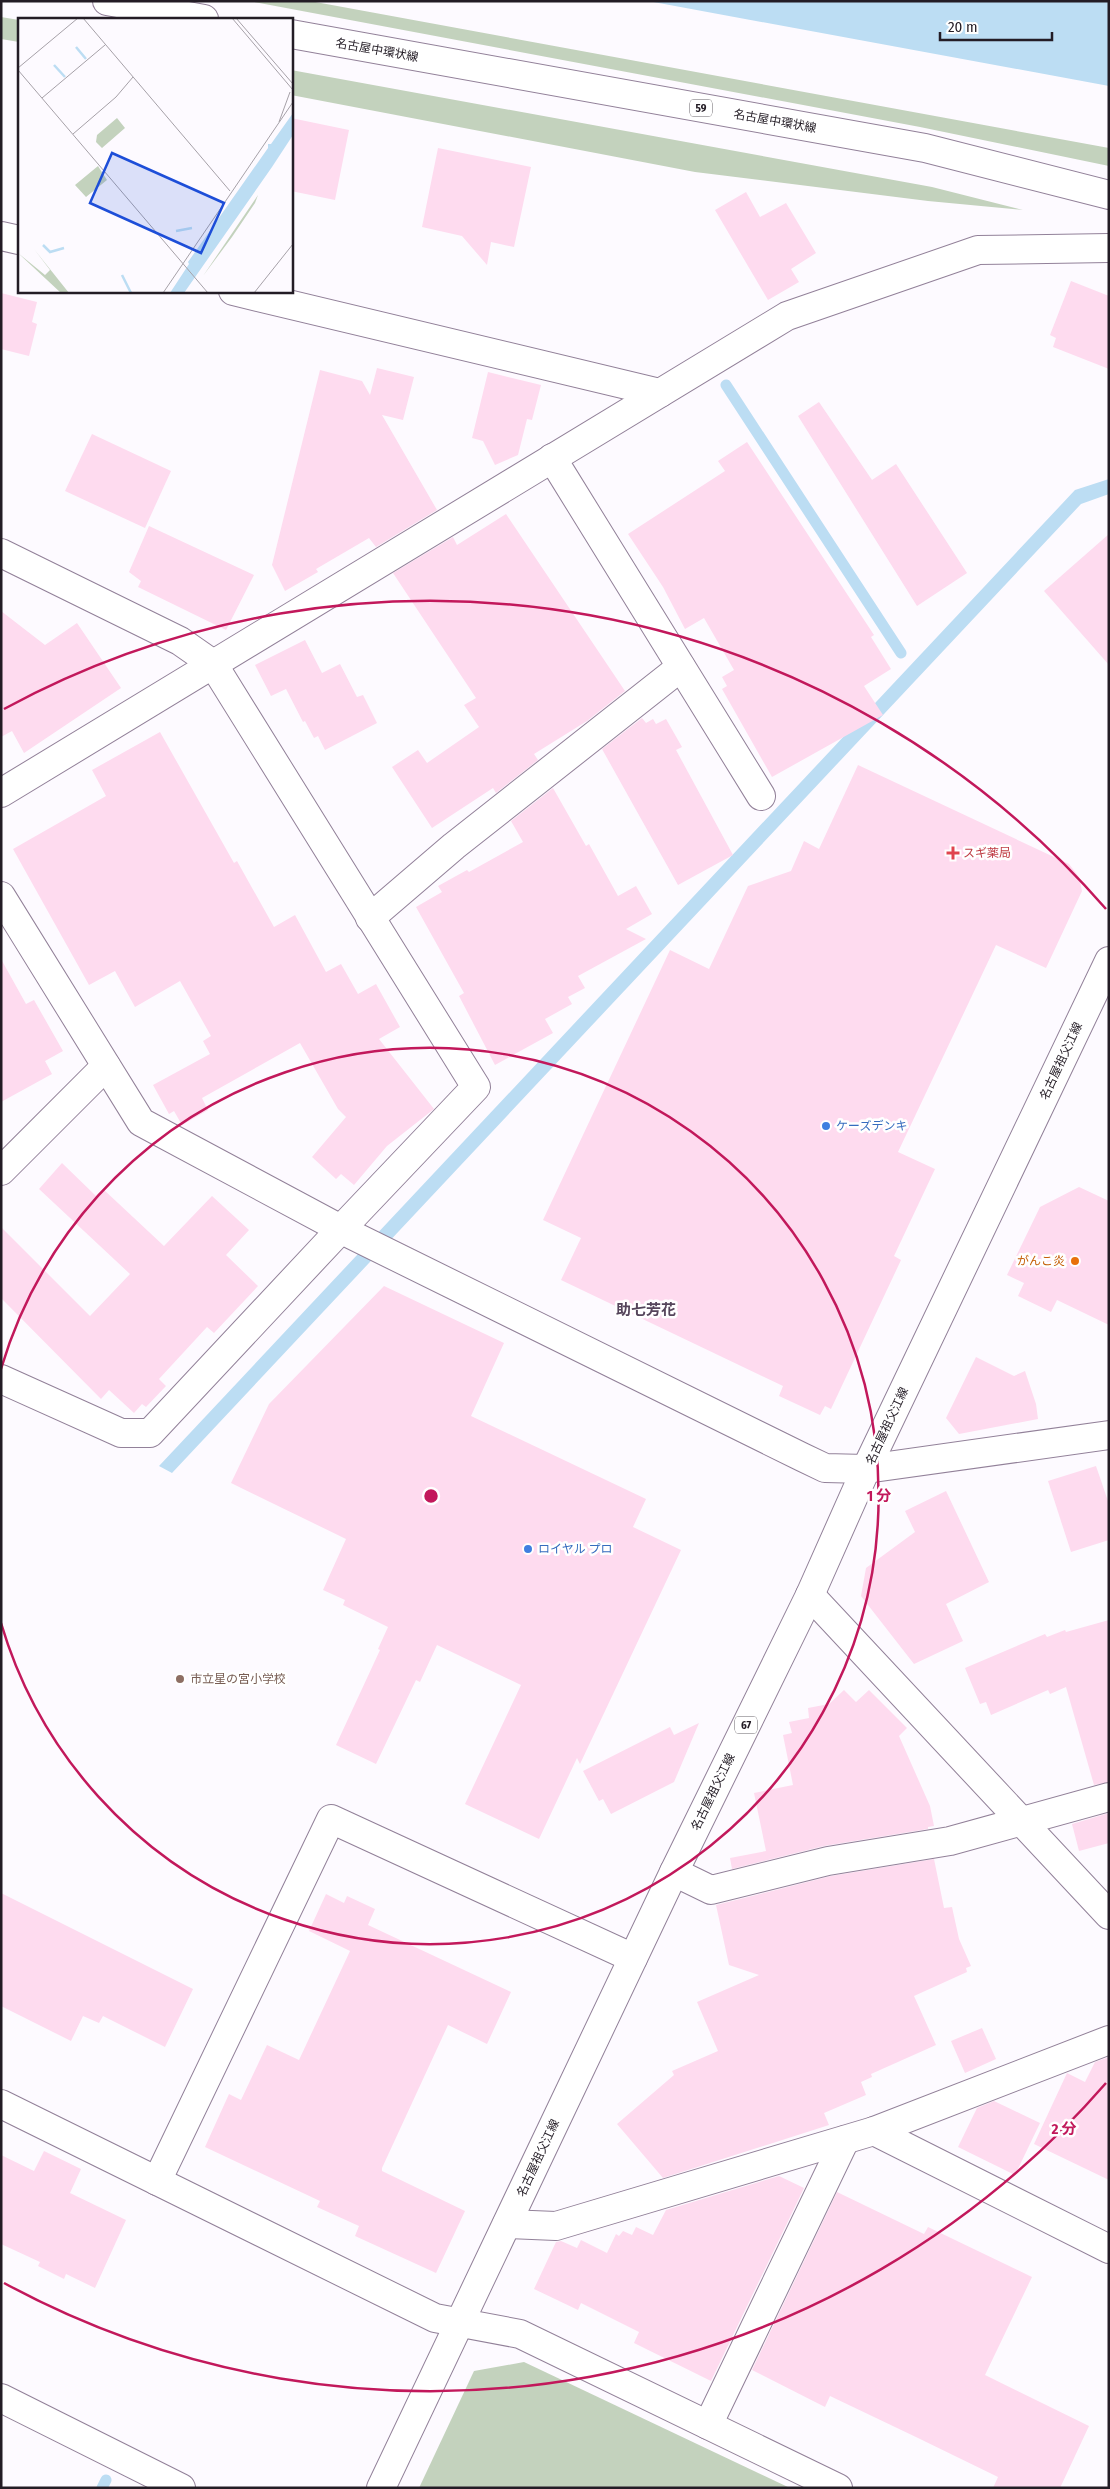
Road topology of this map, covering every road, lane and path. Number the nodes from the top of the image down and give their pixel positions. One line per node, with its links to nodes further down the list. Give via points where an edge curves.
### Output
1 (107, 1): 2 (street)
2 (199, 18)
3 (292, 34): 4 (street, 名古屋中環状線 / 59, via 925,148)
4 (1109, 195)
5 (1, 236): 6 (street)
6 (18, 240)
7 (1109, 248): 9 (street, via 978,250 787,316)
8 (237, 292): 9 (street)
9 (660, 393): 10 (street)
10 (552, 458): 12 (street); 13 (street)
11 (1, 553): 12 (street, via 180,641)
12 (212, 664): 14 (street); 17 (street)
13 (681, 667): 15 (street); 17 (street, via 454,846)
14 (1, 793)
15 (761, 796)
16 (1, 896): 19 (street)
17 (370, 918): 21 (street, via 476,1087)
18 (1109, 961): 24 (street, 名古屋祖父江線 / 67)
19 (106, 1066): 20 (street); 21 (street, via 141,1122)
20 (1, 1171)
21 (347, 1232): 22 (street, via 150,1433 121,1433); 24 (street, via 825,1468)
22 (1, 1379)
23 (1109, 1435): 24 (street)
24 (866, 1469): 25 (street, 名古屋祖父江線 / 67)
25 (810, 1595): 27 (street); 28 (street, 名古屋祖父江線 / 67)
26 (1109, 1797): 27 (street)
27 (1020, 1821): 28 (street, via 950,1841 828,1860 711,1890); 29 (street)
28 (674, 1872): 30 (street, 名古屋祖父江線 / 67)
29 (1109, 1915)
30 (633, 1958): 35 (street, via 331,1819); 36 (street, 名古屋祖父江線 / 67)
31 (1109, 2040): 33 (street)
32 (1, 2104): 35 (street)
33 (874, 2131): 34 (street); 37 (street)
34 (845, 2140): 36 (street, via 556,2226); 40 (street)
35 (157, 2181): 38 (street, via 435,2318)
36 (507, 2224): 38 (street, 名古屋祖父江線 / 67)
37 (1109, 2249)
38 (461, 2321): 40 (street, via 520,2334); 42 (street, 名古屋祖父江線 / 67)
39 (1, 2398): 41 (street)
40 (708, 2425): 43 (street)
41 (181, 2488)
42 (381, 2488)
43 (838, 2488)

